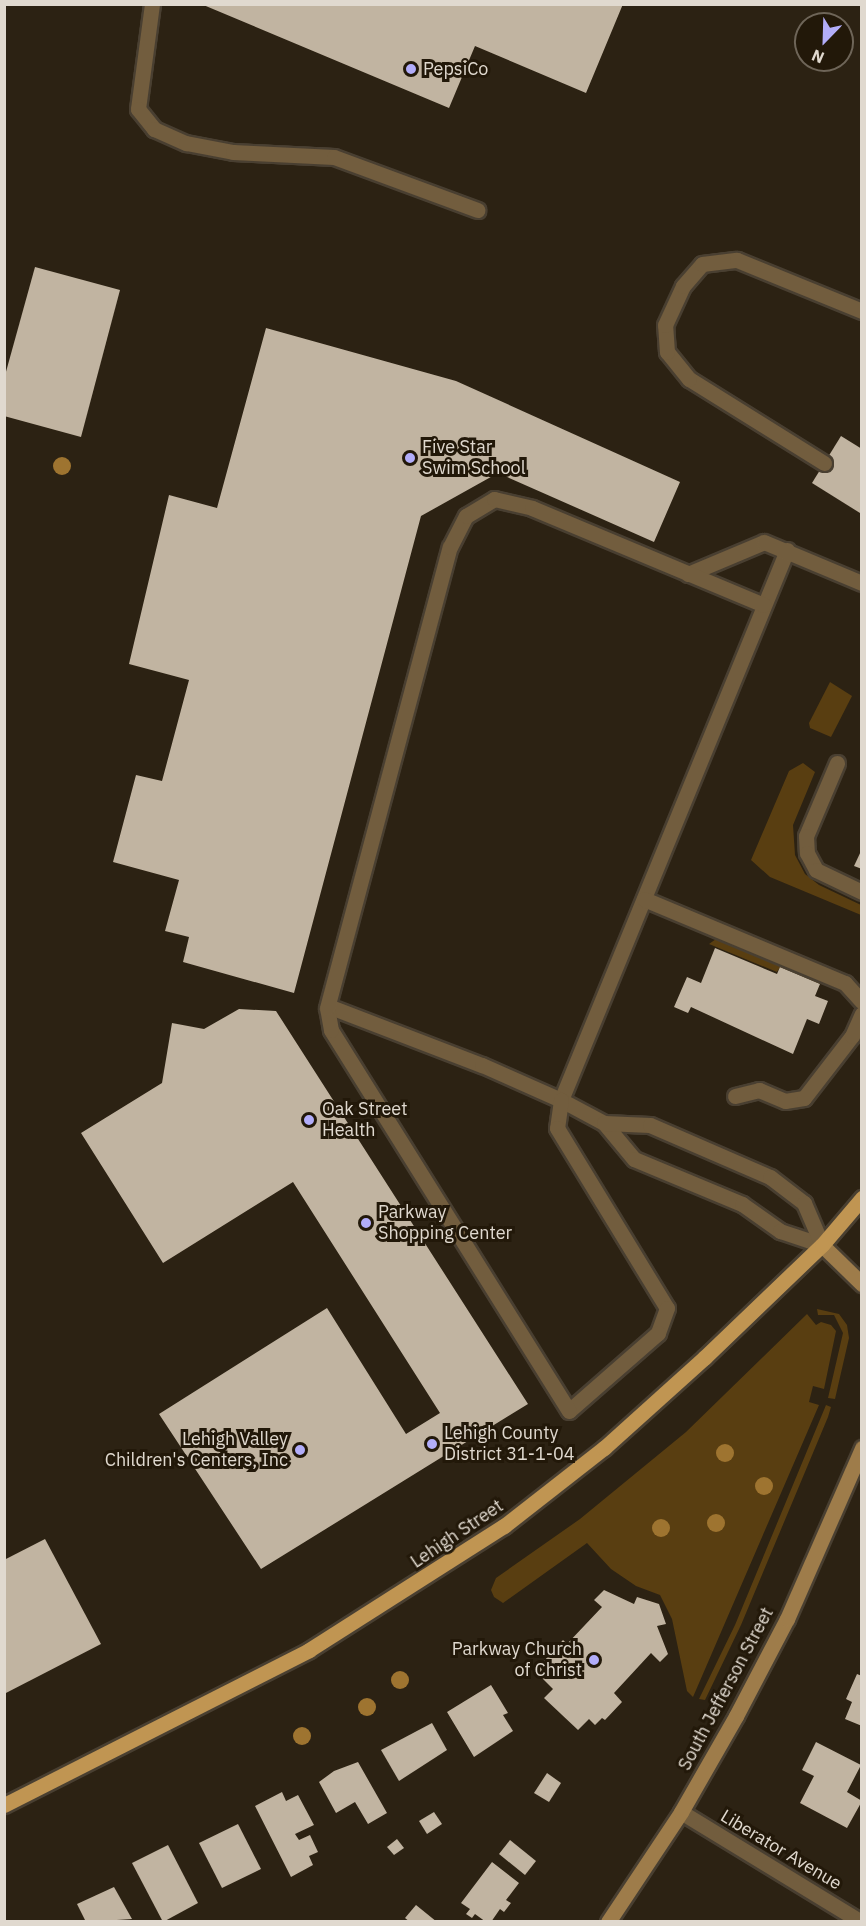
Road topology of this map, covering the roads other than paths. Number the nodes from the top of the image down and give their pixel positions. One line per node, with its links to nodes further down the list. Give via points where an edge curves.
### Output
1 (152, 4): 2 (street, via 138,109 154,129 186,142 233,152 334,157)
2 (477, 210)
3 (861, 311): 4 (street, via 737,260 702,264 682,286 665,325 667,352 689,379)
4 (824, 463)
5 (787, 550): 6 (street, via 764,542); 7 (street); 8 (street)
6 (688, 574): 8 (street); 13 (street, via 532,507 494,499 466,516 456,530)
7 (861, 583)
8 (764, 605): 11 (street)
9 (837, 763): 10 (street, via 806,836 807,852 816,870)
10 (861, 892)
11 (644, 899): 12 (street, via 845,983); 16 (street)
12 (861, 1002)
13 (328, 1006): 16 (street); 16 (street, via 331,1030 569,1411 658,1333 667,1308 557,1128)
14 (861, 1014): 15 (street, via 852,1035 804,1098 785,1101 759,1090)
15 (735, 1096)
16 (561, 1100): 17 (street)
17 (604, 1123): 19 (street, via 634,1159 742,1204 780,1231); 19 (street, via 650,1125 770,1177 804,1203)
18 (861, 1198): 19 (main road, Lehigh Street)
19 (822, 1245): 20 (main road); 23 (main road, Lehigh Street, via 604,1448 504,1526 309,1650)
20 (861, 1284)
21 (861, 1440): 22 (main road, South Jefferson Street)
22 (858, 1455): 24 (main road, South Jefferson Street, via 787,1619)
23 (4, 1805)
24 (681, 1812): 25 (main road, South Jefferson Street); 26 (street, Liberator Avenue)
25 (608, 1922)
26 (861, 1922)

